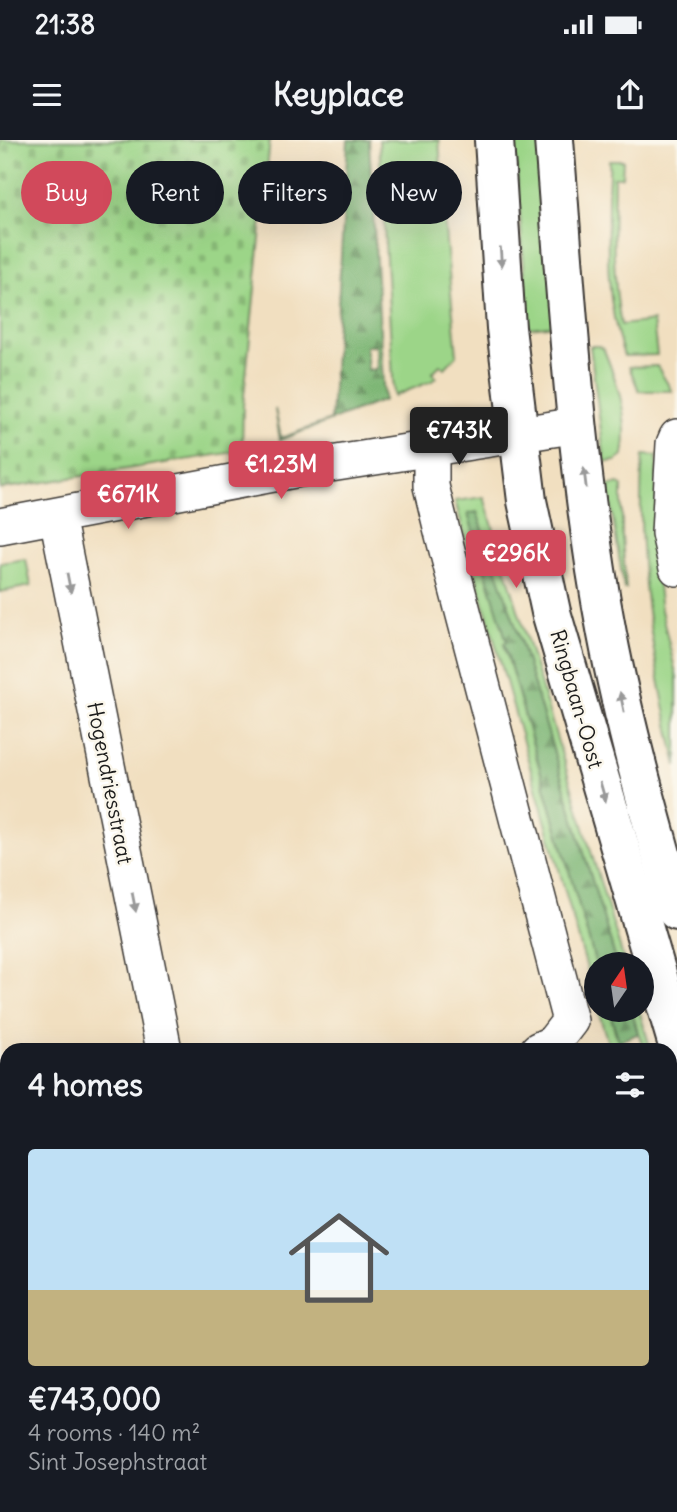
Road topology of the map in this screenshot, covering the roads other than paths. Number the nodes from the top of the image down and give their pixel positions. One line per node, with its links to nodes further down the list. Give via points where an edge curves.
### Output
1 (494, 140): 4 (main road, Ringbaan-Oost, one-way to 4, via 506,328)
2 (554, 140): 3 (main road, Ringbaan-Oost)
3 (578, 425): 4 (street); 10 (main road, Ringbaan-Oost, one-way to 3, via 640,784 607,633)
4 (519, 434): 6 (street); 11 (main road, Ringbaan-Oost, one-way to 11, via 527,501 551,612)
5 (676, 441): 9 (street, via 669,533)
6 (431, 449): 7 (street, via 305,468); 13 (street, via 431,486 570,1021)
7 (57, 516): 8 (street); 12 (street, Hogendriesstraat, one-way to 12)
8 (0, 526)
9 (677, 568)
10 (677, 911)
11 (673, 1029)
12 (163, 1043)
13 (553, 1043)

